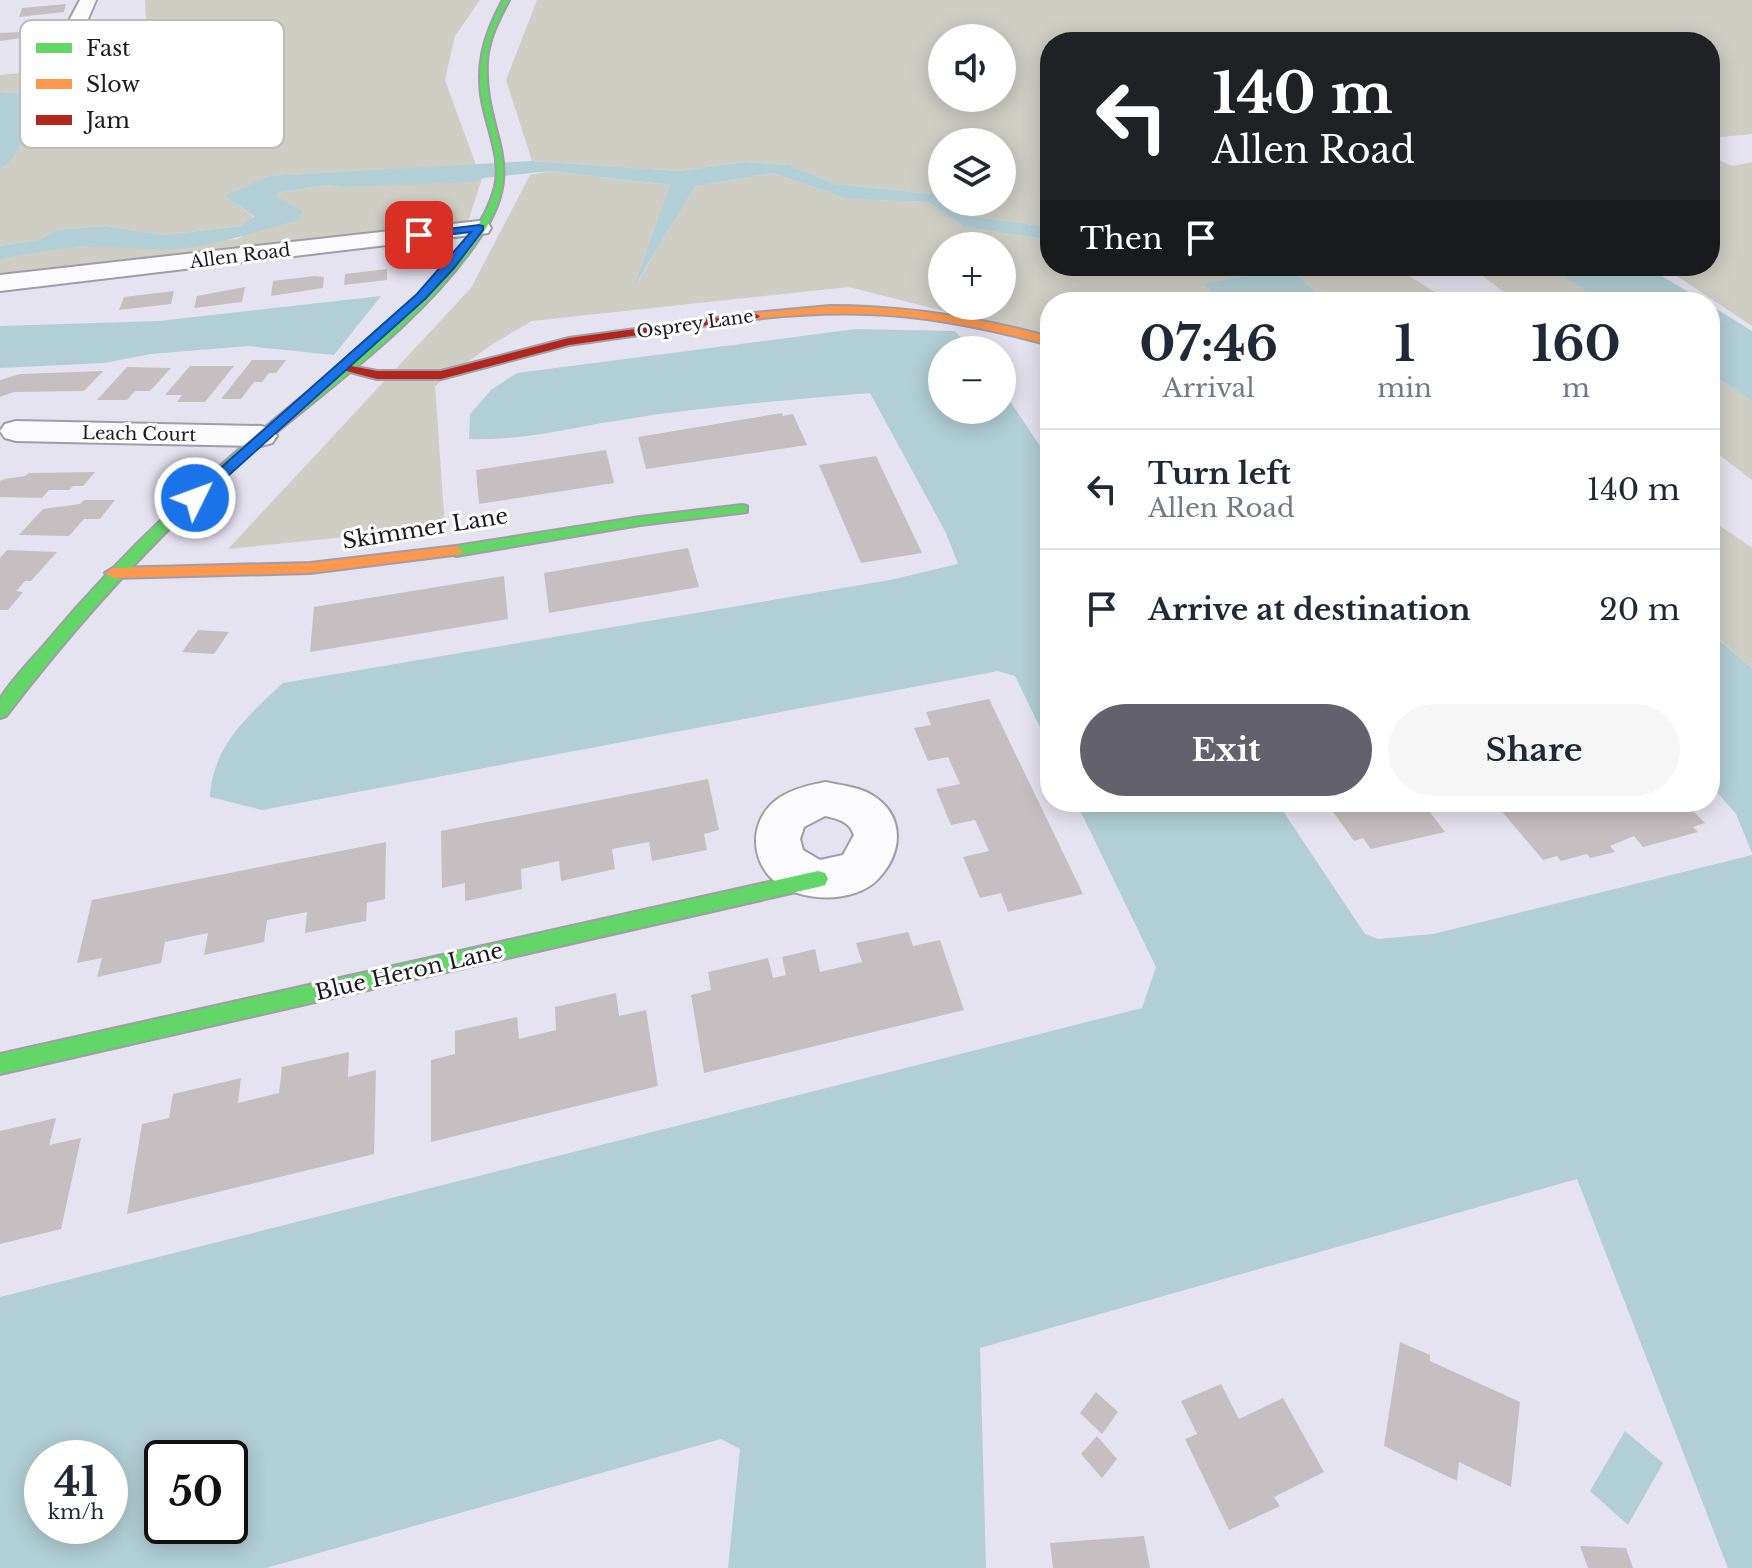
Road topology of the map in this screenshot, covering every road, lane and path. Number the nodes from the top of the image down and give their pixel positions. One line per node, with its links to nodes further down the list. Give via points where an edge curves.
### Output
1 (88, 0): 3 (street)
2 (506, 0): 4 (main road, via 484,45 481,69 503,169 495,203)
3 (80, 20)
4 (479, 228): 5 (street, Allen Road); 7 (main road, via 451,266)
5 (0, 283)
6 (1040, 338): 7 (main road, Osprey Lane, via 932,312 781,312 569,342 441,375 377,375)
7 (341, 368): 9 (main road)
8 (16, 431): 9 (street, Leach Court)
9 (261, 436): 11 (main road)
10 (742, 509): 11 (main road, Skimmer Lane, via 338,566)
11 (113, 573): 12 (main road)
12 (5, 700)
13 (818, 879): 14 (main road, Blue Heron Lane)
14 (0, 1064)

